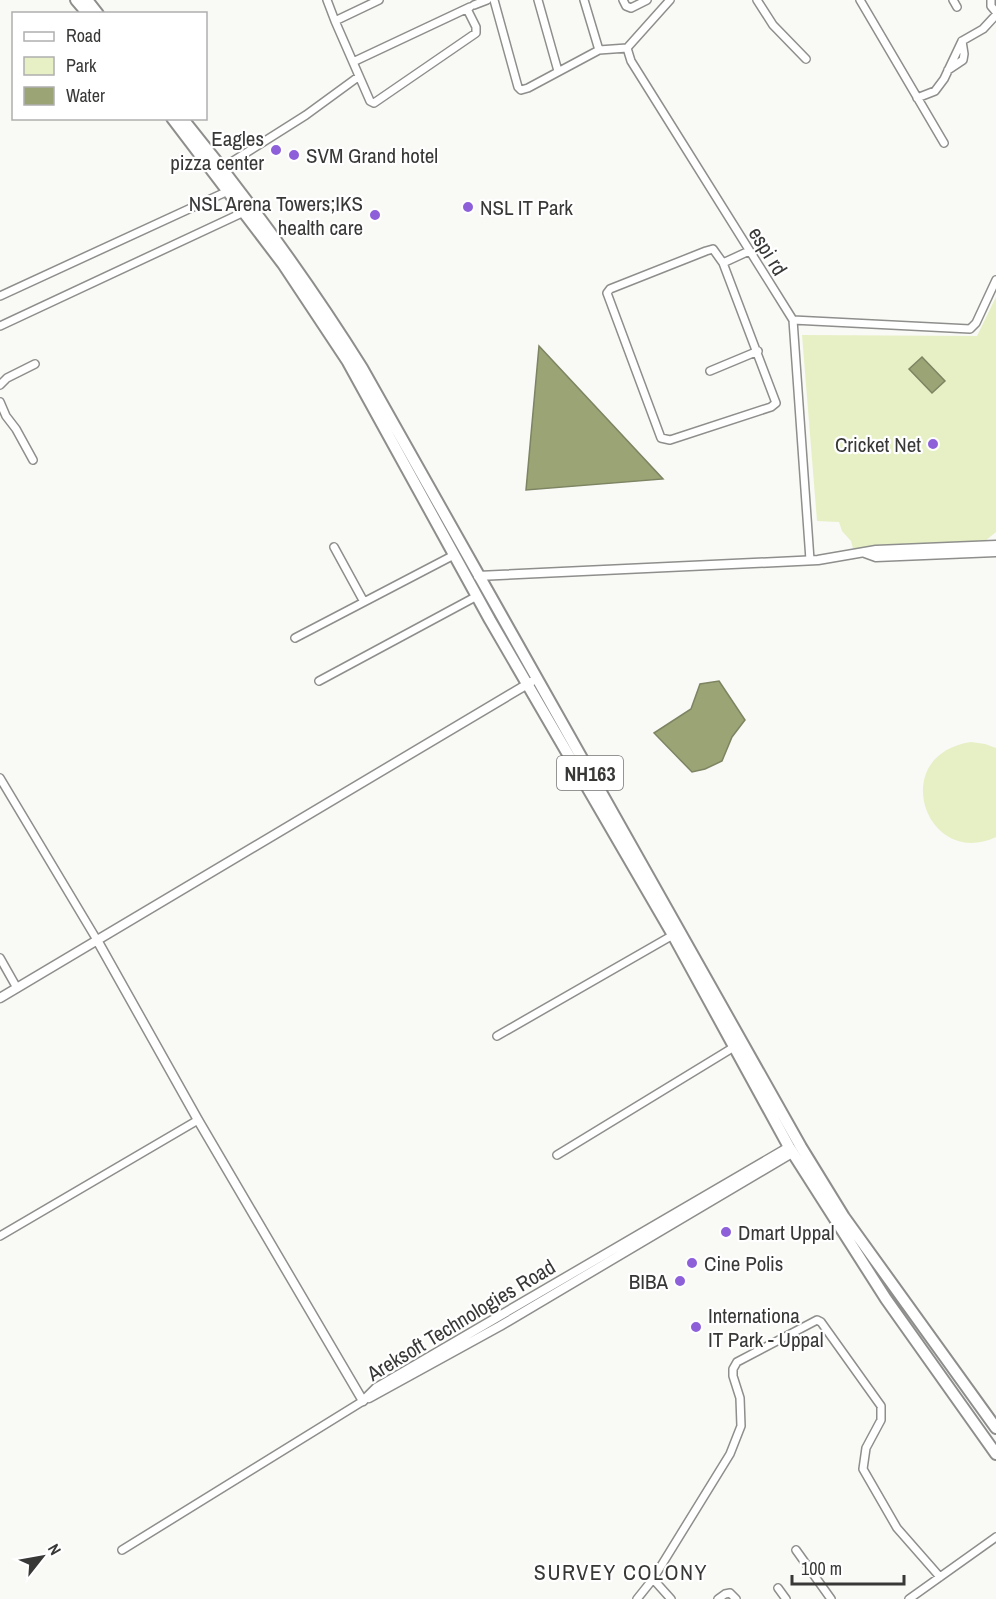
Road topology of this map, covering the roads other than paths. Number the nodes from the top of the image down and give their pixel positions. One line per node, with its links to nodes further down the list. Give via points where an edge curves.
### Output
1 (76, 0): 17 (highway)
2 (87, 0): 18 (highway)
3 (327, 0): 20 (street)
4 (379, 0): 20 (street)
5 (487, 0): 16 (street)
6 (503, 0): 15 (street)
7 (538, 0): 25 (street)
8 (584, 0): 22 (street)
9 (623, 0): 10 (street, via 631,8)
10 (647, 0)
11 (670, 0): 21 (street)
12 (757, 0): 23 (street, via 772,25)
13 (860, 0): 27 (street)
14 (991, 0): 19 (street)
15 (495, 1): 25 (street, via 518,87 524,90)
16 (471, 7): 24 (street); 26 (street, via 476,33 376,102 370,101)
17 (86, 12)
18 (96, 12)
19 (996, 14): 27 (street, via 983,29 962,41 935,91)
20 (335, 21): 24 (street)
21 (627, 48): 22 (street); 34 (street, espi rd, via 631,61)
22 (599, 50): 25 (street)
23 (806, 59)
24 (353, 62): 26 (street)
25 (558, 72)
26 (358, 77): 31 (street)
27 (917, 98): 30 (street)
28 (174, 120): 32 (highway, NH163)
29 (184, 120): 31 (highway, NH163)
30 (944, 143)
31 (222, 168): 36 (highway, NH163)
32 (228, 191): 33 (highway, NH163); 38 (street)
33 (244, 212): 36 (highway, NH163); 40 (street)
34 (749, 251): 35 (street); 39 (street, espi rd)
35 (723, 263): 41 (street); 41 (street, via 713,249 607,293 662,438 679,438 776,403)
36 (291, 268): 51 (highway, NH163, via 348,362); 53 (highway, NH163, via 324,307 362,368)
37 (996, 280): 39 (street, via 970,329)
38 (0, 296)
39 (793, 320): 52 (street, espi rd)
40 (0, 326)
41 (758, 351): 43 (street)
42 (34, 364): 44 (street)
43 (710, 371)
44 (0, 384)
45 (0, 402): 46 (street)
46 (33, 460)
47 (996, 545): 50 (street)
48 (334, 547): 55 (street)
49 (996, 552): 50 (street, via 876,557)
50 (865, 553): 52 (street)
51 (454, 555): 53 (highway, NH163); 55 (street)
52 (810, 560): 53 (street)
53 (473, 578): 54 (highway, NH163); 58 (highway, NH163)
54 (477, 596): 57 (street); 58 (highway, NH163)
55 (364, 602): 56 (street)
56 (296, 638)
57 (319, 681)
58 (532, 681): 60 (highway, NH163); 61 (street); 72 (highway, NH163, via 844,1217)
59 (0, 778): 61 (street)
60 (674, 935): 65 (street); 66 (highway, NH163)
61 (97, 940): 63 (street); 67 (street)
62 (0, 958): 63 (street)
63 (17, 988): 64 (street)
64 (0, 998)
65 (497, 1036)
66 (734, 1047): 68 (highway, NH163); 69 (street)
67 (198, 1120): 70 (street); 71 (street)
68 (790, 1150): 71 (street, Areksoft Technologies Road, via 376,1388); 73 (highway, NH163, via 886,1299)
69 (557, 1155)
70 (0, 1236)
71 (363, 1401): 75 (street)
72 (996, 1428)
73 (996, 1454)
74 (996, 1537): 77 (street)
75 (122, 1550)
76 (795, 1550): 85 (street)
77 (940, 1577): 78 (street, via 897,1528 863,1469 866,1448 881,1420 881,1406 816,1320 737,1362 733,1376 740,1398 741,1426 730,1454); 86 (street)
78 (653, 1579): 80 (street); 81 (street)
79 (778, 1588): 84 (street)
80 (637, 1599)
81 (671, 1599)
82 (718, 1599): 83 (street, via 730,1593)
83 (736, 1599)
84 (786, 1599)
85 (831, 1599)
86 (909, 1599)

